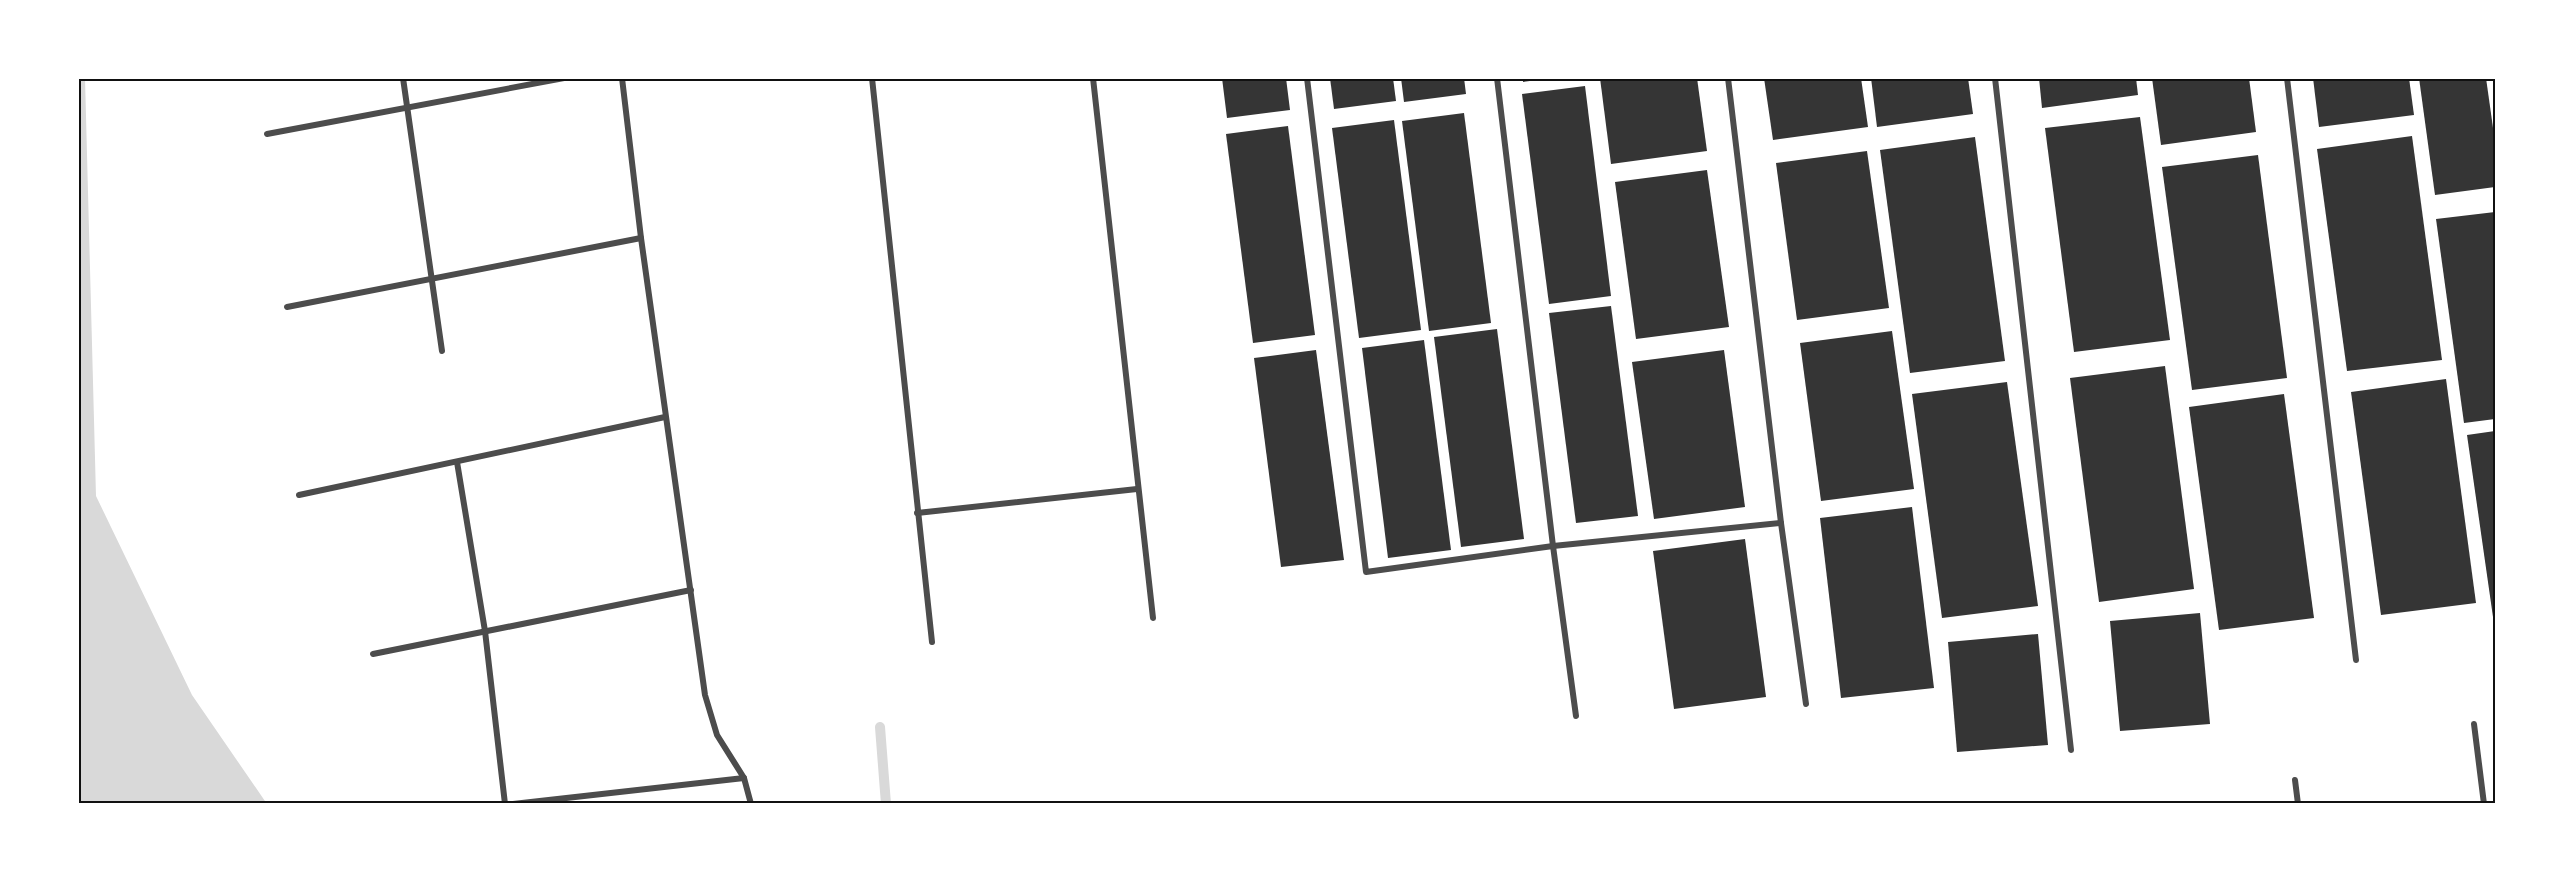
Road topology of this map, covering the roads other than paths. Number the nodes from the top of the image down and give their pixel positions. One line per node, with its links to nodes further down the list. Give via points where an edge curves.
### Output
1 (403, 78): 11 (street)
2 (564, 78): 11 (street)
3 (622, 78): 13 (street)
4 (872, 78): 21 (street)
5 (1093, 78): 19 (street)
6 (1307, 78): 23 (street, via 1366,572)
7 (1497, 78): 23 (street)
8 (1728, 78): 22 (street)
9 (1995, 78): 33 (street)
10 (2287, 78): 29 (street)
11 (406, 108): 12 (street); 14 (street)
12 (267, 134)
13 (641, 238): 14 (street); 17 (street)
14 (431, 279): 15 (street); 16 (street)
15 (287, 307)
16 (442, 351)
17 (666, 417): 18 (street); 24 (street)
18 (457, 462): 20 (street); 26 (street)
19 (1137, 489): 21 (street); 25 (street)
20 (299, 495)
21 (917, 513): 27 (street)
22 (1781, 523): 23 (street); 30 (street)
23 (1553, 546): 31 (street)
24 (691, 590): 26 (street); 34 (street, via 705,695 717,735)
25 (1153, 618)
26 (485, 631): 28 (street); 36 (street)
27 (932, 642)
28 (373, 654)
29 (2356, 660)
30 (1806, 704)
31 (1576, 716)
32 (2474, 724): 41 (street)
33 (2071, 750)
34 (744, 778): 38 (street); 39 (street)
35 (2295, 780): 40 (street)
36 (505, 804)
37 (513, 804): 38 (street)
38 (521, 804)
39 (751, 804)
40 (2298, 804)
41 (2484, 804)

